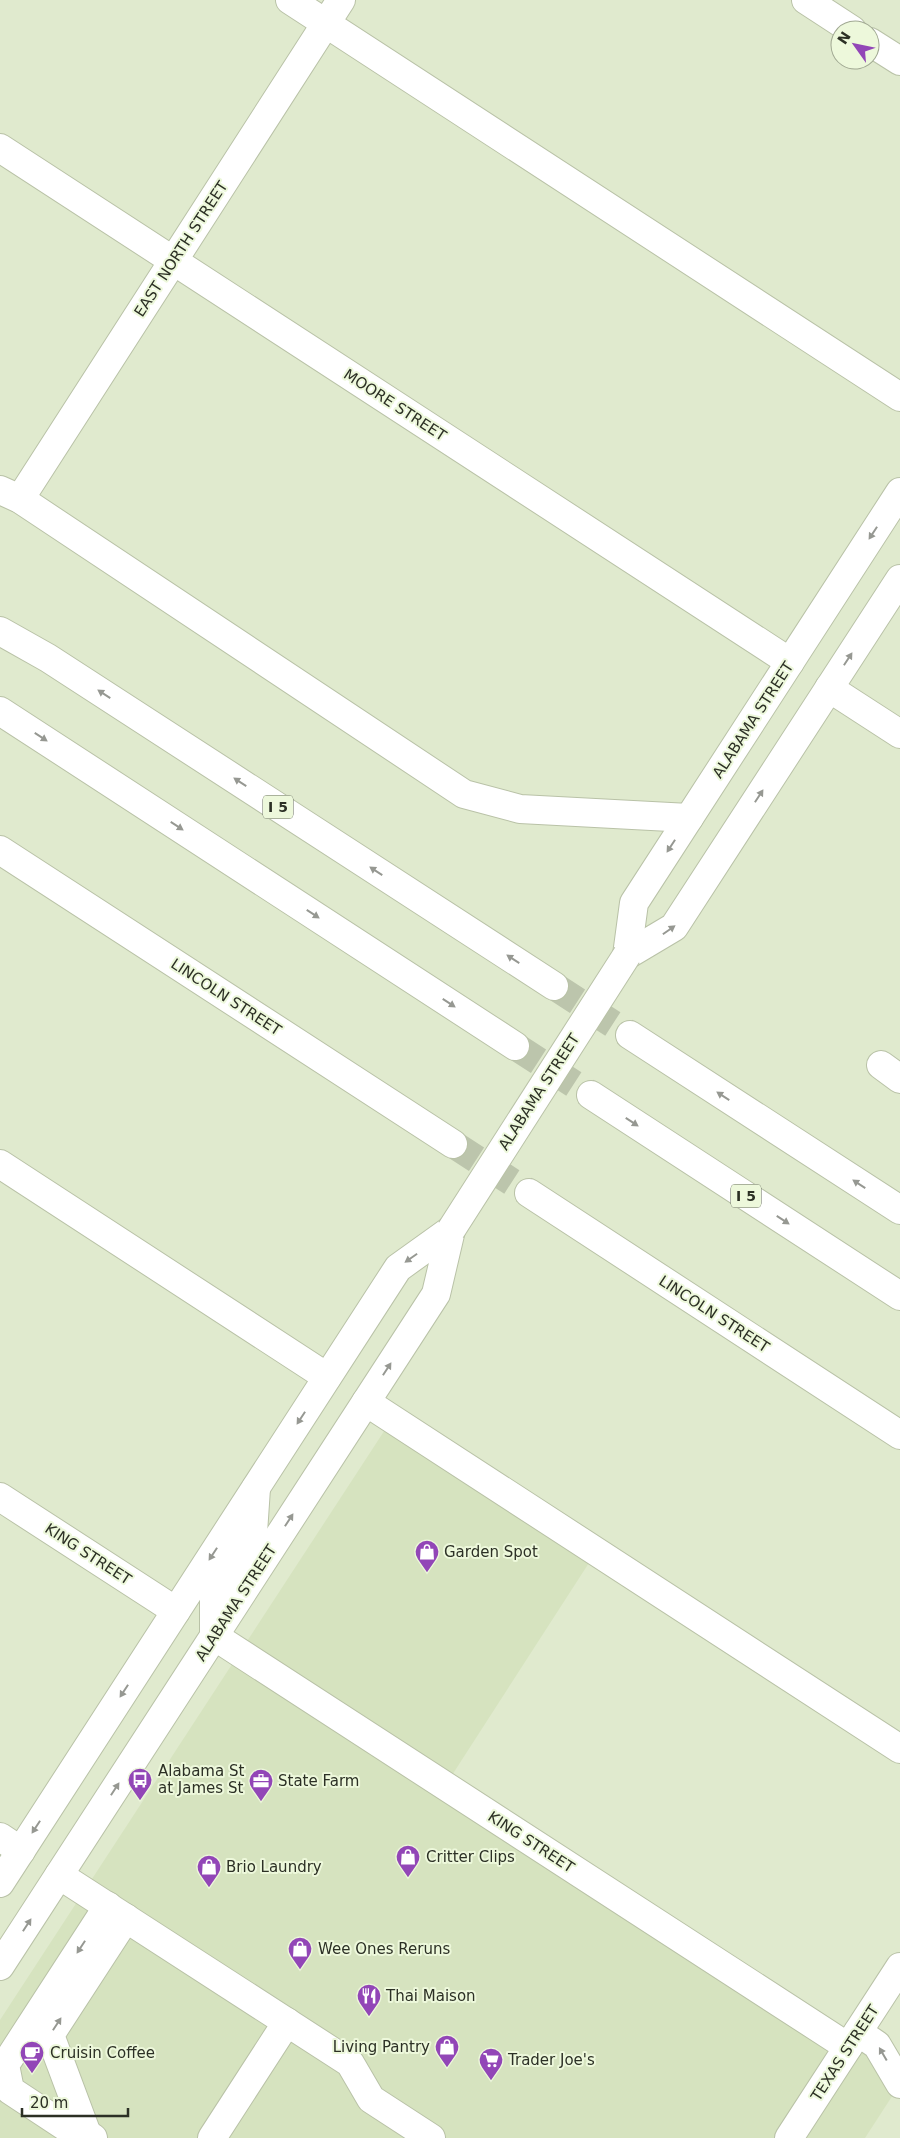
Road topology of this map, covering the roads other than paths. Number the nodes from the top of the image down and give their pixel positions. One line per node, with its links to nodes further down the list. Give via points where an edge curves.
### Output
1 (290, 0): 5 (main road)
2 (341, 0): 5 (main road, EAST NORTH STREET)
3 (806, 0): 4 (main road)
4 (837, 20)
5 (326, 23): 9 (main road, EAST NORTH STREET); 10 (main road)
6 (880, 48): 7 (main road)
7 (900, 61)
8 (0, 148): 9 (main road, MOORE STREET)
9 (174, 261): 12 (main road, EAST NORTH STREET); 15 (main road, MOORE STREET)
10 (900, 397)
11 (900, 492): 15 (main road, ALABAMA STREET, one-way to 15)
12 (10, 494): 19 (main road, via 464,794 520,809)
13 (900, 579): 16 (main road, ALABAMA STREET, one-way to 13)
14 (0, 631): 22 (main road, I 5, one-way to 14, via 65,669)
15 (790, 662): 19 (main road, ALABAMA STREET)
16 (829, 688): 18 (main road); 21 (main road, ALABAMA STREET, one-way to 16, via 674,928)
17 (0, 710): 24 (main road, one-way to 24)
18 (900, 734)
19 (689, 818): 21 (main road, ALABAMA STREET, one-way to 21, via 634,903)
20 (0, 850): 26 (main road, LINCOLN STREET)
21 (627, 955): 30 (main road, ALABAMA STREET, bridge)
22 (554, 986)
23 (630, 1035): 29 (main road, one-way to 23)
24 (515, 1046)
25 (591, 1096): 31 (main road, I 5, one-way to 31)
26 (452, 1144)
27 (0, 1164): 32 (main road)
28 (528, 1193): 34 (main road, LINCOLN STREET)
29 (900, 1210)
30 (451, 1230): 32 (main road, ALABAMA STREET, one-way to 32, via 398,1268); 33 (main road, ALABAMA STREET, one-way to 30, via 436,1294)
31 (900, 1296)
32 (327, 1377): 35 (main road, ALABAMA STREET, one-way to 35)
33 (366, 1402): 38 (main road, ALABAMA STREET, one-way to 33); 39 (main road)
34 (900, 1435)
35 (256, 1487): 37 (main road, ALABAMA STREET, one-way to 37); 38 (main road, via 253,1534 214,1599)
36 (0, 1497): 37 (main road, KING STREET)
37 (176, 1611): 40 (main road, ALABAMA STREET, one-way to 40)
38 (214, 1636): 41 (main road, ALABAMA STREET, one-way to 38); 47 (main road, KING STREET)
39 (900, 1749)
40 (10, 1844): 42 (main road, ALABAMA STREET)
41 (59, 1875): 43 (main road); 44 (main road, ALABAMA STREET, one-way to 41)
42 (0, 1882)
43 (117, 1912): 46 (main road); 49 (main road, one-way to 43, via 50,2035); 49 (main road, one-way to 49, via 5,2065 10,2090 75,2133)
44 (0, 1966)
45 (900, 1967): 47 (main road, TEXAS STREET)
46 (287, 2022): 50 (main road); 51 (main road, via 350,2063 371,2099)
47 (853, 2040): 48 (main road, KING STREET, one-way to 47, via 877,2045); 52 (main road, TEXAS STREET)
48 (900, 2084)
49 (90, 2136)
50 (212, 2138)
51 (431, 2138)
52 (789, 2138)

